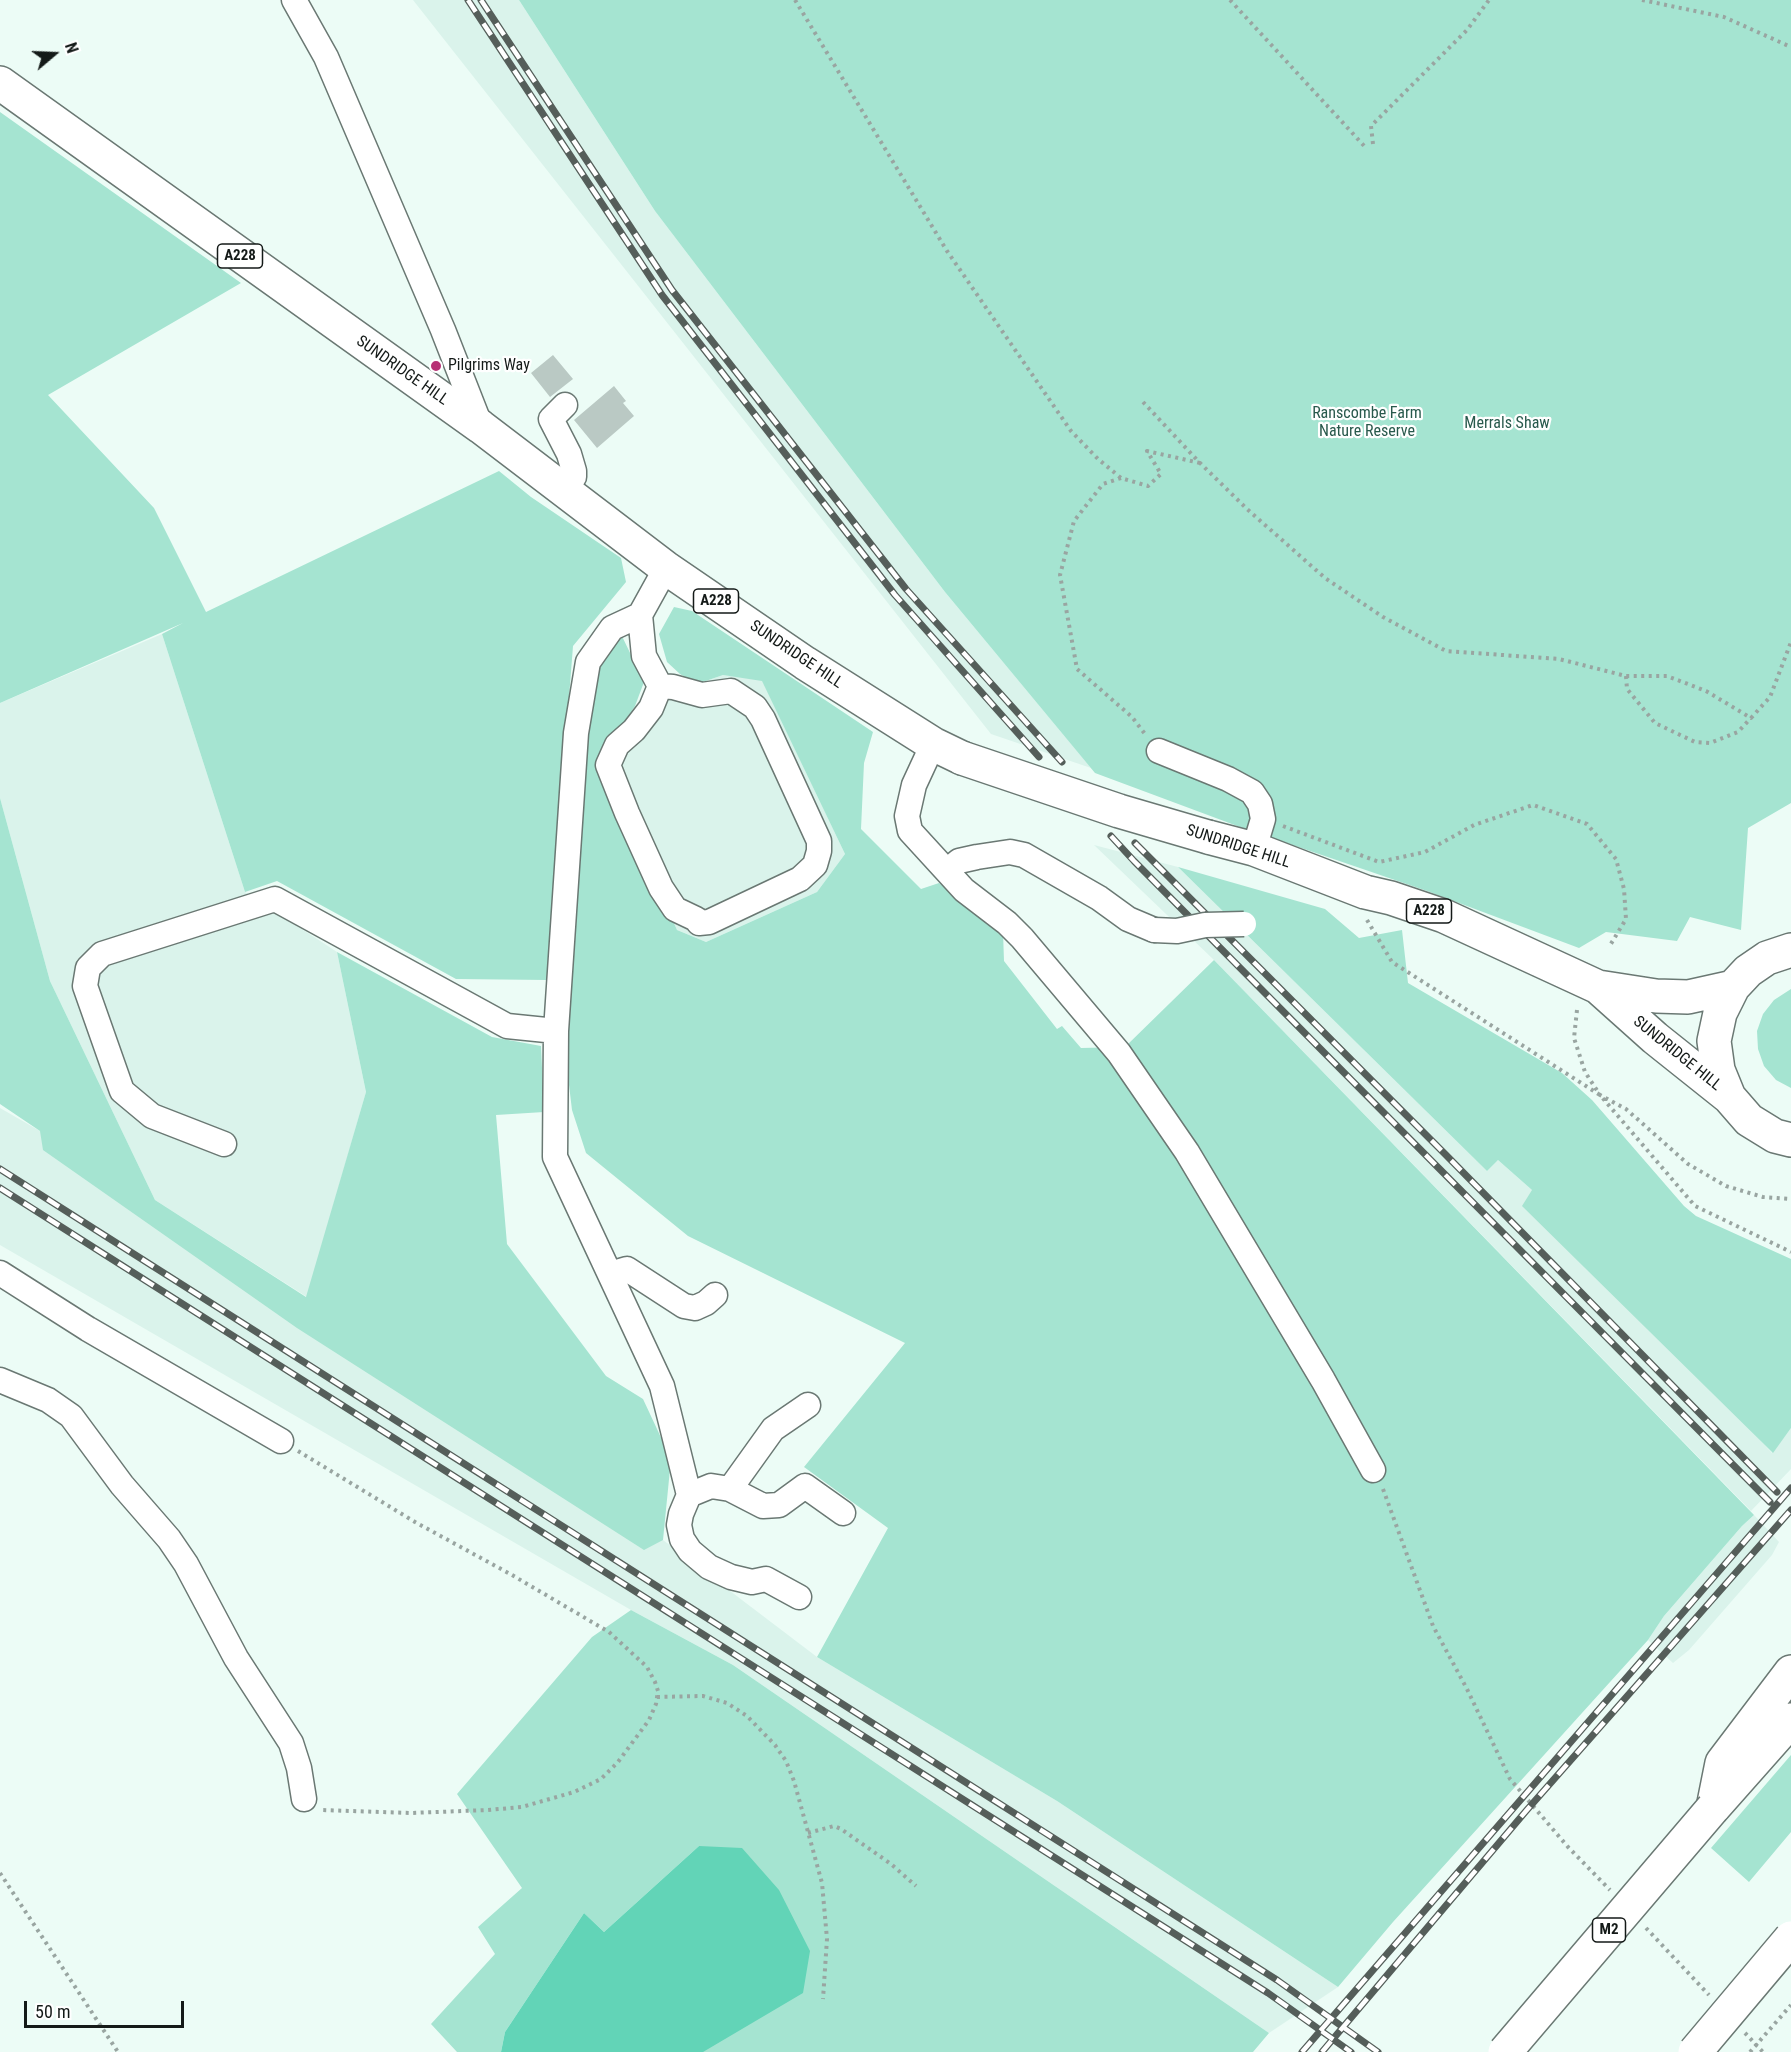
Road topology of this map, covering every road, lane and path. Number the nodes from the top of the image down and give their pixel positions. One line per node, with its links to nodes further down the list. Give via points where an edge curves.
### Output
1 (294, 0): 12 (street, via 326,57)
2 (795, 0): 14 (path, via 947,251 1071,431)
3 (1230, 0): 9 (path)
4 (1489, 0): 8 (path, via 1467,30 1371,126)
5 (1641, 0): 6 (path, via 1724,17)
6 (1791, 47)
7 (0, 83): 12 (highway, SUNDRIDGE HILL / A228)
8 (1373, 144)
9 (1367, 149)
10 (1143, 402): 13 (path)
11 (565, 405): 15 (street, via 550,419 574,471)
12 (481, 427): 15 (highway, SUNDRIDGE HILL / A228)
13 (1200, 463): 14 (path, via 1148,451 1161,474 1148,486); 19 (path, via 1325,578 1383,617 1446,651 1559,659)
14 (1121, 478): 23 (path, via 1103,484 1074,521 1060,575 1077,669 1132,717)
15 (564, 490): 16 (highway, SUNDRIDGE HILL / A228)
16 (666, 568): 17 (street); 22 (highway, SUNDRIDGE HILL / A228)
17 (640, 615): 20 (street, via 644,656); 33 (street, via 612,628 588,662 576,733)
18 (1791, 642): 21 (path, via 1770,697)
19 (1626, 676): 21 (path, via 1667,676 1706,691); 21 (path, via 1627,689 1655,723 1695,742 1710,743 1738,732)
20 (660, 686): 20 (street, via 702,695 731,692 755,707 819,841 814,865 800,879 709,922 699,923 675,909 661,888 608,765 617,745 651,708)
21 (1751, 718)
22 (933, 744): 24 (highway, SUNDRIDGE HILL / A228, bridge, via 962,758 1208,837); 25 (street, via 914,785 907,823 915,838)
23 (1159, 751): 24 (street, via 1252,792 1260,804)
24 (1258, 834): 29 (path, via 1380,862 1425,852 1474,825 1533,805 1587,824 1616,859 1626,919); 32 (highway, SUNDRIDGE HILL / A228, via 1365,892 1444,916)
25 (948, 870): 27 (street, bridge, via 959,861 1010,852 1024,855 1128,919 1154,930); 46 (street, via 967,892 1007,923 1031,948 1150,1096 1303,1346)
26 (1364, 916): 34 (path, via 1392,962)
27 (1244, 924)
28 (1791, 932): 30 (highway)
29 (1608, 947)
30 (1779, 954): 31 (highway, via 1748,971)
31 (1733, 987): 32 (highway, SUNDRIDGE HILL / A228, via 1688,996); 35 (highway, via 1720,1013 1714,1041 1718,1070)
32 (1587, 998): 34 (path, via 1574,1038 1585,1072); 35 (highway, SUNDRIDGE HILL / A228, via 1655,1038)
33 (556, 1031): 37 (street, via 507,1026 275,899 102,954 88,968 85,986 122,1091 152,1116); 41 (street, via 555,1157)
34 (1600, 1095): 38 (path, via 1626,1109 1688,1164 1726,1186 1763,1197); 39 (path, via 1695,1206)
35 (1730, 1097): 36 (highway, via 1749,1120 1775,1136)
36 (1791, 1140)
37 (224, 1144)
38 (1791, 1199)
39 (1791, 1252)
40 (0, 1273): 45 (street)
41 (610, 1274): 42 (street, via 627,1269 684,1306 694,1308); 48 (street, via 662,1386)
42 (715, 1295)
43 (0, 1380): 54 (street, via 48,1400 71,1416 122,1485 169,1539 236,1658 291,1743)
44 (808, 1405): 47 (street, via 773,1429)
45 (281, 1441): 52 (path, via 609,1632 646,1667 655,1682)
46 (1373, 1470): 59 (path, via 1431,1620 1510,1779)
47 (730, 1489): 48 (street, via 711,1486); 49 (street, via 763,1506 779,1505 805,1486)
48 (689, 1495): 50 (street, via 680,1525 682,1539 690,1551 709,1567 731,1577 752,1582 766,1579)
49 (843, 1513)
50 (799, 1597)
51 (1791, 1672): 55 (highway, M2, via 1722,1763)
52 (657, 1697): 54 (path, via 646,1726 601,1779 536,1803 495,1809 384,1812 306,1810); 56 (path, via 713,1698 747,1716 786,1761)
53 (1791, 1720): 55 (highway, M2)
54 (304, 1798)
55 (1713, 1808): 67 (highway, M2, bridge)
56 (808, 1833): 58 (path, via 830,1827 841,1829); 62 (path, via 822,1883 825,1915)
57 (0, 1873): 66 (path)
58 (916, 1886)
59 (1617, 1898)
60 (1641, 1924): 63 (path)
61 (1791, 1938): 68 (highway, bridge)
62 (823, 1999)
63 (1714, 2001)
64 (1791, 2005): 69 (path, bridge)
65 (1739, 2026): 70 (path)
66 (118, 2052)
67 (1505, 2052)
68 (1695, 2052)
69 (1750, 2052)
70 (1763, 2052)

